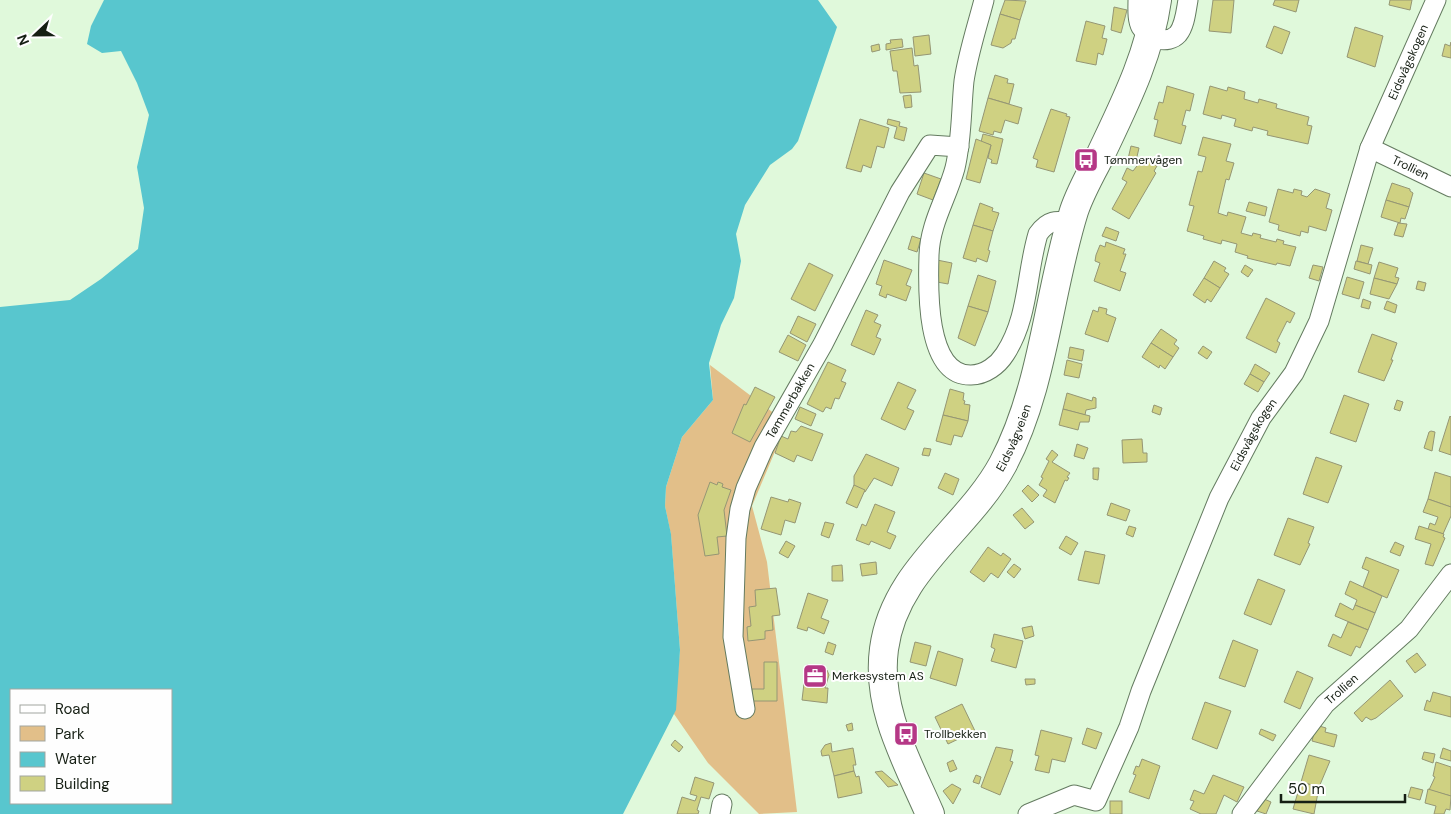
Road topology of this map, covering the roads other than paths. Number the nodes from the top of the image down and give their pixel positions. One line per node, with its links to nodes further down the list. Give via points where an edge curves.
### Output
1 (984, 0): 7 (street, via 964,81)
2 (1138, 0): 6 (street, via 1139,21)
3 (1157, 0): 6 (main road, Eidsvågveien)
4 (1188, 0): 6 (street, via 1182,26 1175,36 1163,40)
5 (1436, 0): 8 (street, Eidsvågskogen)
6 (1150, 36): 10 (main road, Eidsvågveien, via 1133,86 1081,194)
7 (960, 147): 10 (street, via 932,228 929,256 935,342 940,355 955,370 970,376 983,373 1005,354 1021,320 1038,234 1043,226 1054,221); 12 (street, Tømmerbakken, via 930,145 900,192 746,488 736,538 733,637)
8 (1370, 148): 9 (street, Trollien); 13 (street, Eidsvågskogen, via 1318,321 1294,373 1261,418 1219,498)
9 (1449, 183)
10 (1071, 223): 14 (main road, Eidsvågveien, via 1032,387 1010,449 990,484 909,582 887,632 882,664 886,704 899,744)
11 (1451, 574): 16 (street, Trollien, via 1409,630 1325,704)
12 (745, 709)
13 (1094, 808): 15 (street, Eidsvågskogen, via 1074,795)
14 (930, 814)
15 (1028, 814)
16 (1242, 814)

